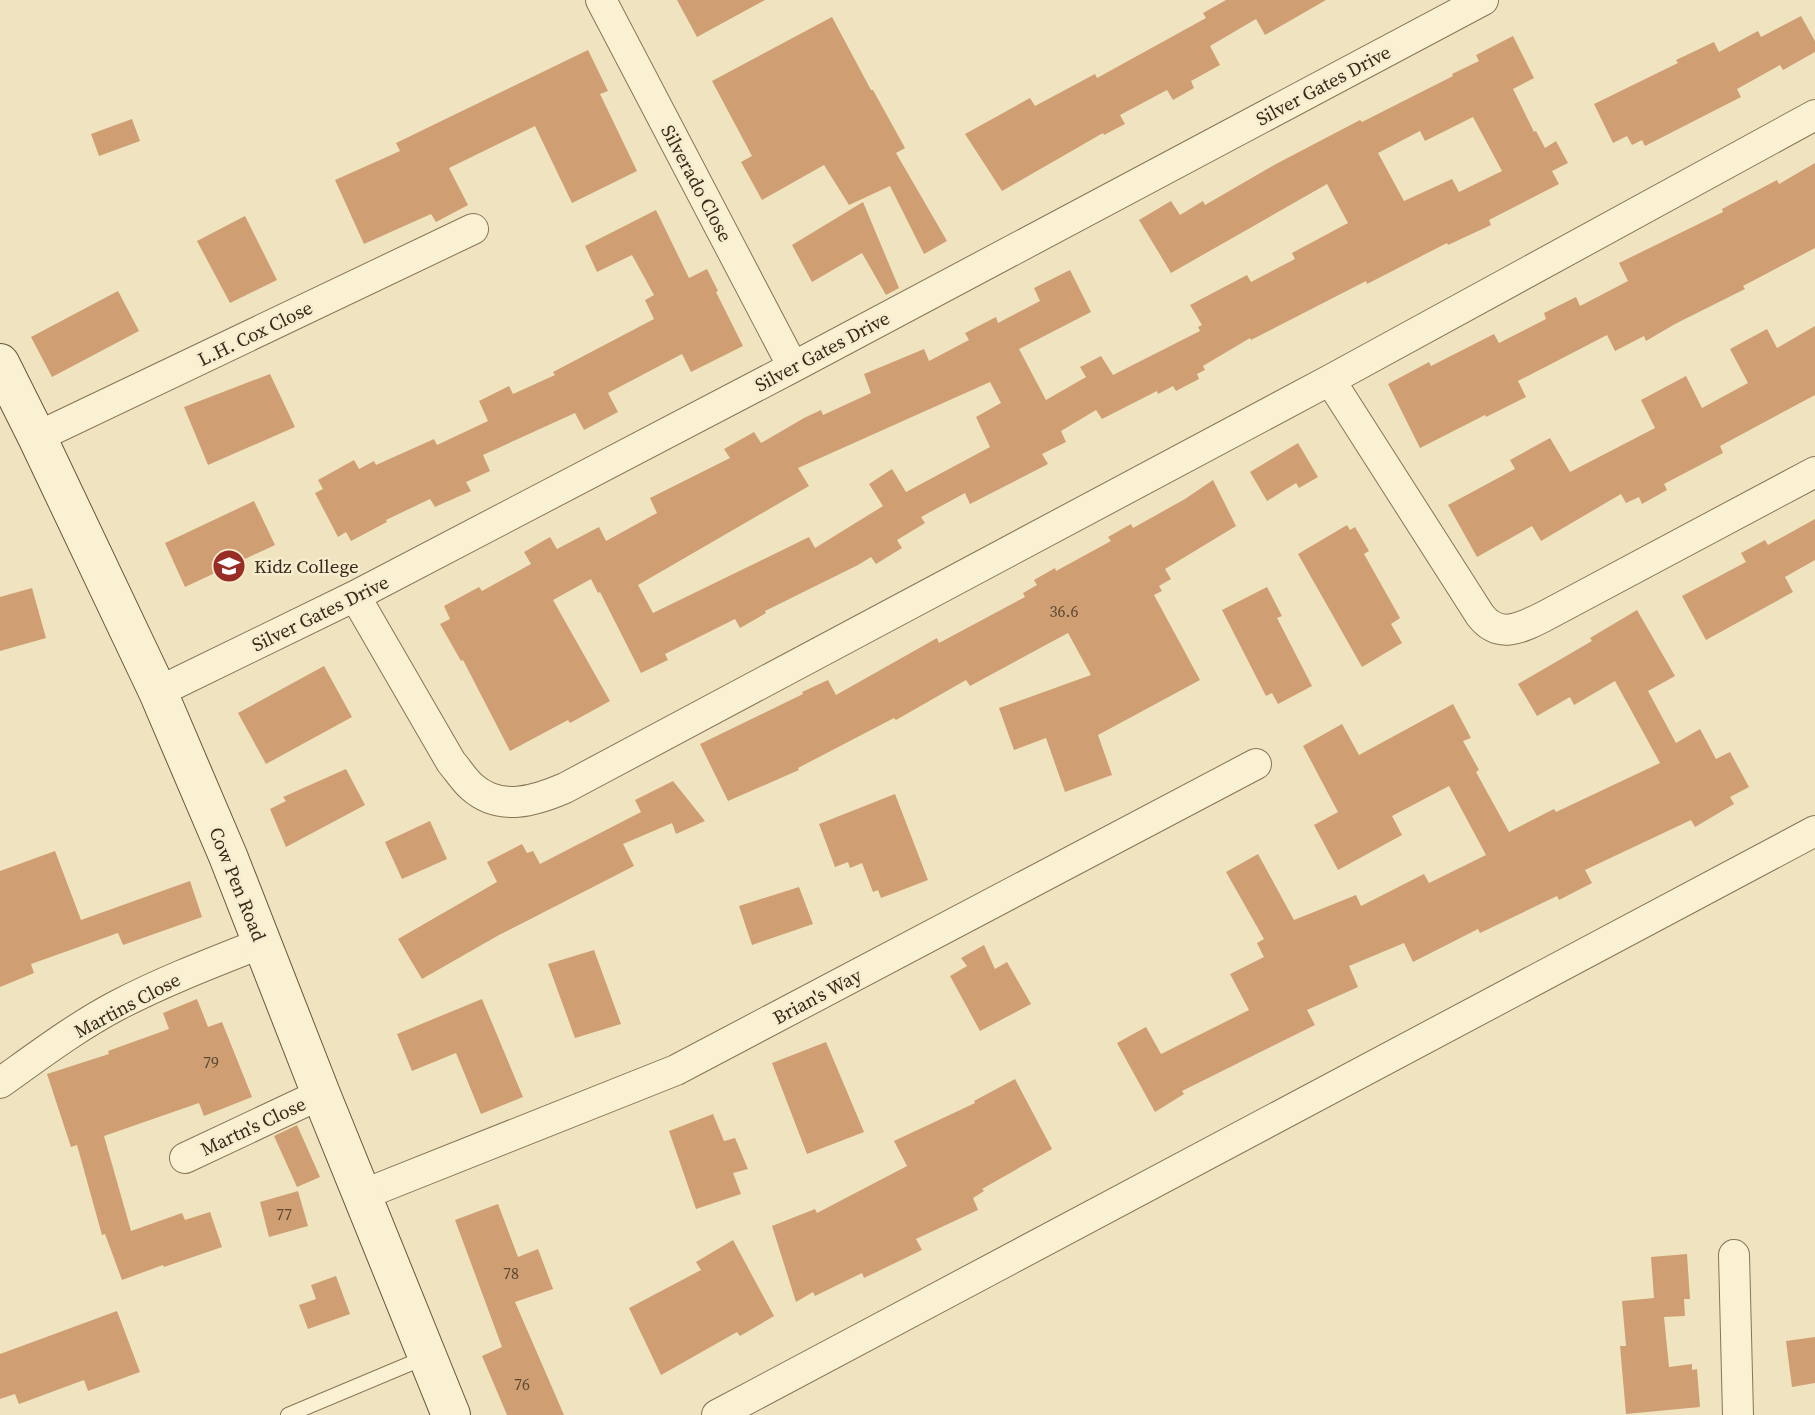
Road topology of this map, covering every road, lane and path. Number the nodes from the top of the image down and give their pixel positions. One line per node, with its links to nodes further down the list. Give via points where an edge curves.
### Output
1 (601, 0): 6 (street, Silverado Close)
2 (1483, 0): 6 (street, Silver Gates Drive)
3 (1815, 115): 7 (street)
4 (473, 229): 8 (street, L.H. Cox Close)
5 (0, 363): 8 (main road, Cow Pen Road)
6 (793, 366): 10 (street, Silver Gates Drive)
7 (1330, 380): 9 (street, via 1480,615 1497,629 1533,622); 10 (street, via 565,788 526,802 484,796 465,780)
8 (37, 438): 11 (main road, Cow Pen Road)
9 (1815, 472)
10 (355, 596): 11 (street, Silver Gates Drive)
11 (158, 692): 14 (main road, Cow Pen Road)
12 (1256, 764): 18 (street, Brian's Way, via 676,1070)
13 (1815, 831): 23 (street)
14 (262, 943): 15 (street, Martins Close, via 117,1006); 16 (main road, Cow Pen Road)
15 (0, 1083)
16 (321, 1094): 17 (street, Martn's Close); 18 (main road, Cow Pen Road)
17 (185, 1158)
18 (362, 1195): 20 (main road, Cow Pen Road)
19 (1734, 1255): 24 (street)
20 (427, 1356): 21 (lane); 22 (main road, Cow Pen Road)
21 (288, 1415)
22 (451, 1415)
23 (717, 1415)
24 (1738, 1415)

